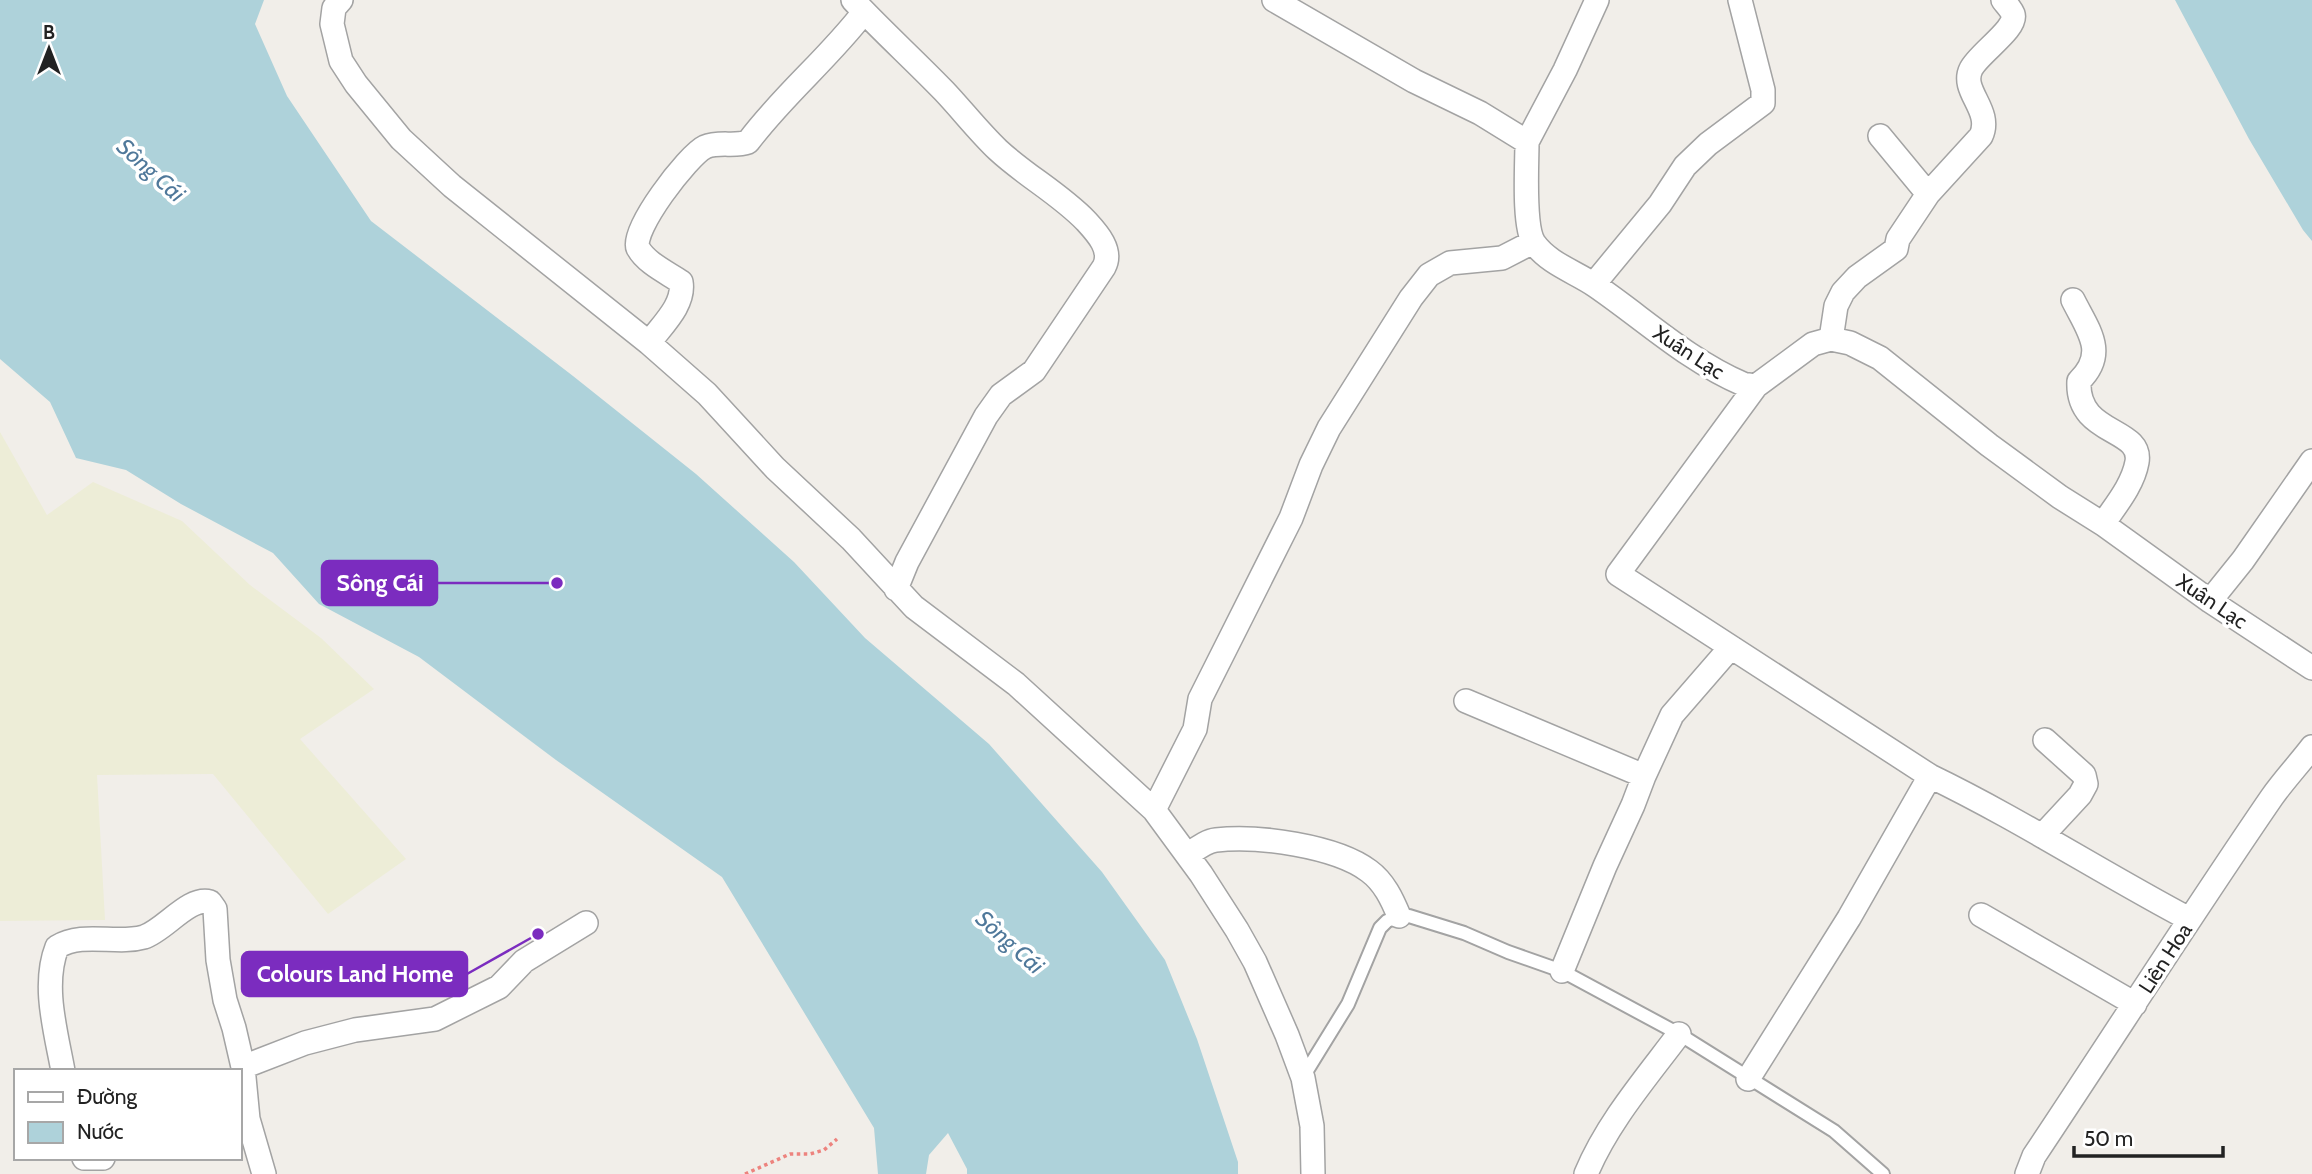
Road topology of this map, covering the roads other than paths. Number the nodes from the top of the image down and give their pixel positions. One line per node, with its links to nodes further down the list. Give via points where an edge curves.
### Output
1 (341, 0): 14 (street, via 334,8 332,24 341,61 401,139 461,194)
2 (1274, 0): 8 (street)
3 (1597, 0): 8 (street)
4 (1740, 0): 11 (street, via 1763,103 1685,166)
5 (2003, 0): 9 (street, via 2014,21 1970,70 1969,82 1985,127)
6 (858, 6): 14 (street, via 849,32 748,142 703,148 645,219 636,240 640,251 681,282 682,291); 18 (street, via 996,149 1087,222 1104,244 1108,261 1034,370 1001,395 986,416)
7 (1880, 136): 9 (street)
8 (1527, 142): 10 (street, via 1528,225)
9 (1928, 194): 13 (street, via 1896,249 1843,292)
10 (1533, 242): 11 (street, Xuân Lạc); 27 (street, via 1502,258 1450,263 1429,275 1411,298 1311,464 1291,518 1200,699 1195,729)
11 (1594, 284): 15 (street, Xuân Lạc, via 1654,330 1731,379)
12 (2073, 300): 17 (street, via 2096,355 2079,381 2081,405 2098,424 2129,441 2137,452 2128,484)
13 (1831, 339): 15 (street, via 1814,344); 17 (street, Xuân Lạc, via 1881,358 1989,444)
14 (649, 343): 18 (street, via 707,394)
15 (1756, 386): 20 (street, via 1618,574)
16 (2312, 461): 19 (street, via 2244,561)
17 (2103, 524): 19 (street, Xuân Lạc)
18 (896, 589): 27 (street, via 1016,684)
19 (2210, 601): 21 (street, Xuân Lạc)
20 (1731, 647): 25 (street, via 1672,715); 26 (street)
21 (2312, 668)
22 (1466, 701): 25 (street)
23 (2045, 740): 28 (street, via 2084,775 2086,785)
24 (2312, 747): 32 (street, Liên Hoa)
25 (1644, 776): 34 (street)
26 (1930, 776): 28 (street); 40 (street, via 1849,918)
27 (1154, 810): 29 (street)
28 (2042, 836): 32 (street)
29 (1187, 855): 31 (street, via 1213,840 1318,849 1370,872 1388,892); 39 (street, via 1255,962)
30 (1981, 915): 35 (street)
31 (1399, 916): 34 (lane, via 1464,933); 39 (lane, via 1380,928 1348,1003)
32 (2189, 919): 35 (street, Liên Hoa)
33 (586, 923): 37 (street, via 524,961 499,987 435,1019 355,1030)
34 (1562, 971): 36 (lane)
35 (2135, 1004): 45 (street, Liên Hoa)
36 (1679, 1034): 40 (lane); 43 (street, via 1594,1154)
37 (243, 1067): 38 (street, via 225,1000 215,909 204,900 145,936 73,940 57,947 51,970); 41 (street, via 248,1119)
38 (63, 1069)
39 (1303, 1077): 42 (street, via 1312,1126)
40 (1748, 1079): 44 (lane, via 1834,1131)
41 (264, 1174)
42 (1313, 1174)
43 (1586, 1174)
44 (1883, 1174)
45 (2026, 1174)

